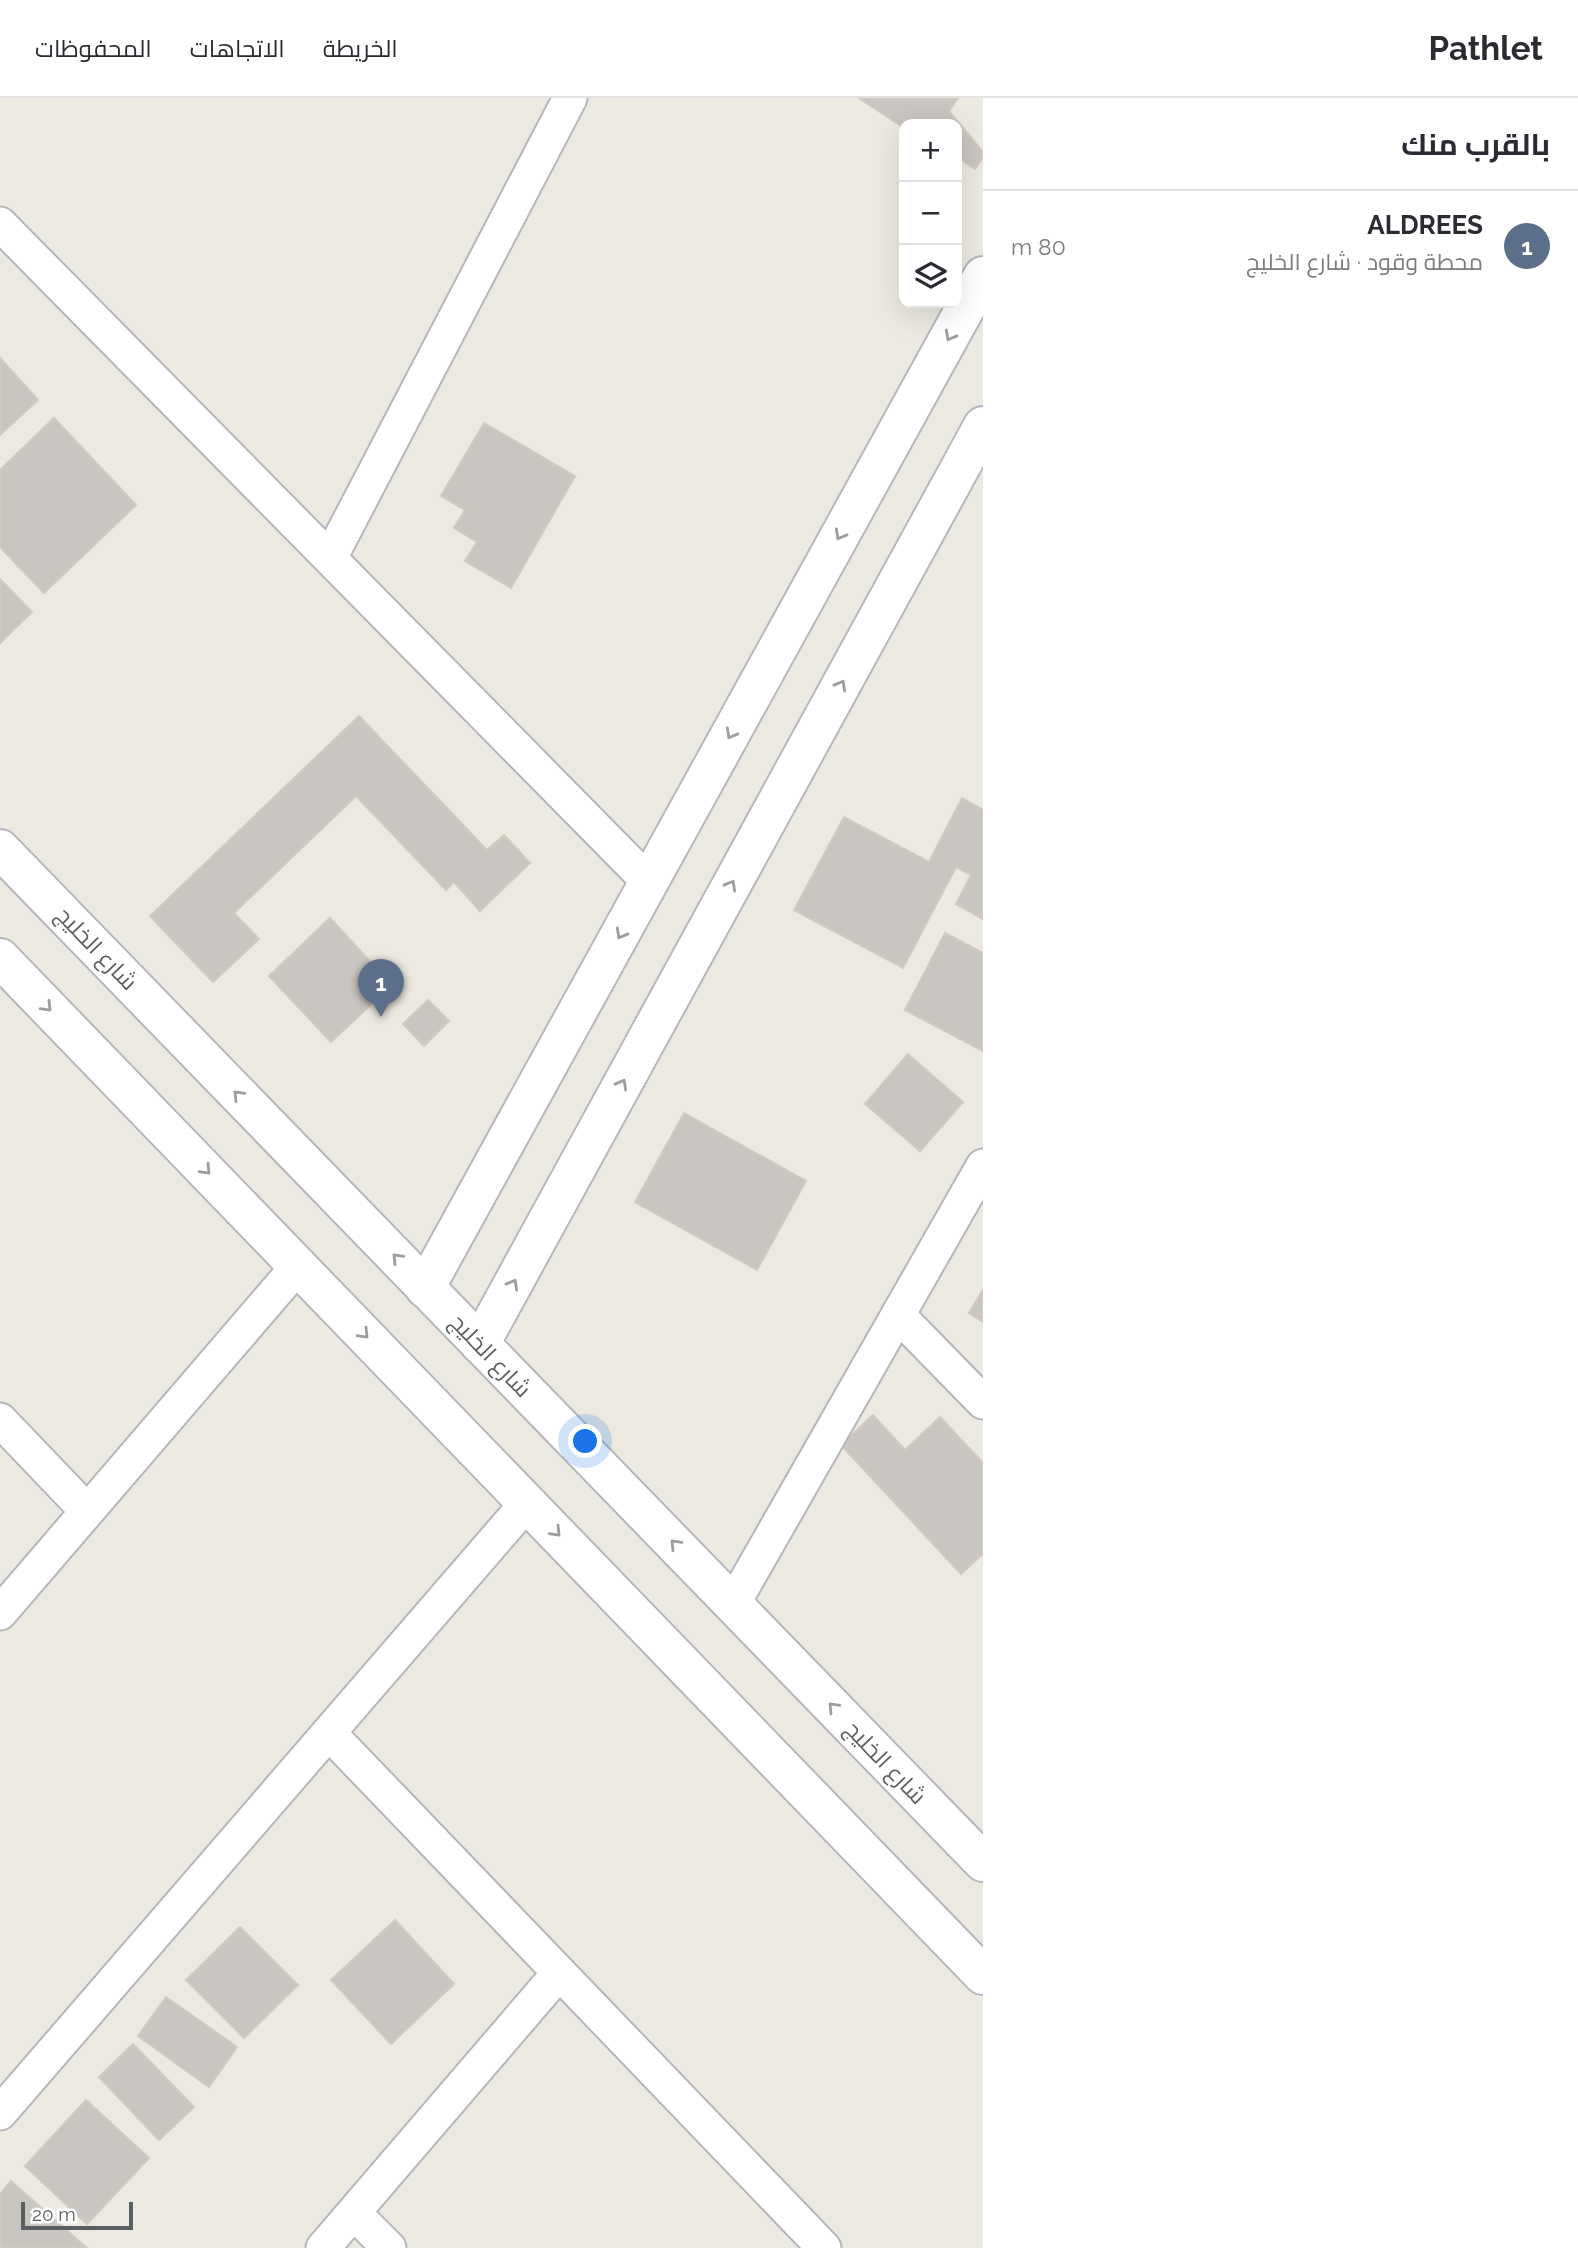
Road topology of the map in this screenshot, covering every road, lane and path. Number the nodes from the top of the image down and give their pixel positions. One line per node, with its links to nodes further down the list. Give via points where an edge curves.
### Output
1 (570, 98): 5 (street)
2 (0, 223): 5 (street)
3 (983, 276): 7 (street, one-way to 7)
4 (983, 426): 13 (street, one-way to 4)
5 (330, 558): 7 (street)
6 (0, 849): 11 (street, شارع الخليج, one-way to 6)
7 (649, 882): 11 (street, one-way to 11)
8 (0, 958): 10 (street, one-way to 10)
9 (983, 1166): 12 (street)
10 (298, 1266): 16 (street, one-way to 16); 17 (street)
11 (425, 1288): 13 (street, شارع الخليج)
12 (898, 1315): 14 (street); 18 (street)
13 (480, 1344): 18 (street, شارع الخليج, one-way to 13)
14 (983, 1402)
15 (0, 1420): 17 (street)
16 (527, 1503): 20 (street); 23 (street, one-way to 23)
17 (87, 1511): 19 (street)
18 (733, 1604): 21 (street, شارع الخليج, one-way to 18)
19 (0, 1613)
20 (329, 1733): 22 (street); 24 (street)
21 (983, 1862)
22 (559, 1973): 25 (street); 28 (street)
23 (983, 1975)
24 (0, 2113)
25 (354, 2213): 26 (street); 27 (street)
26 (323, 2248)
27 (389, 2248)
28 (824, 2248)

